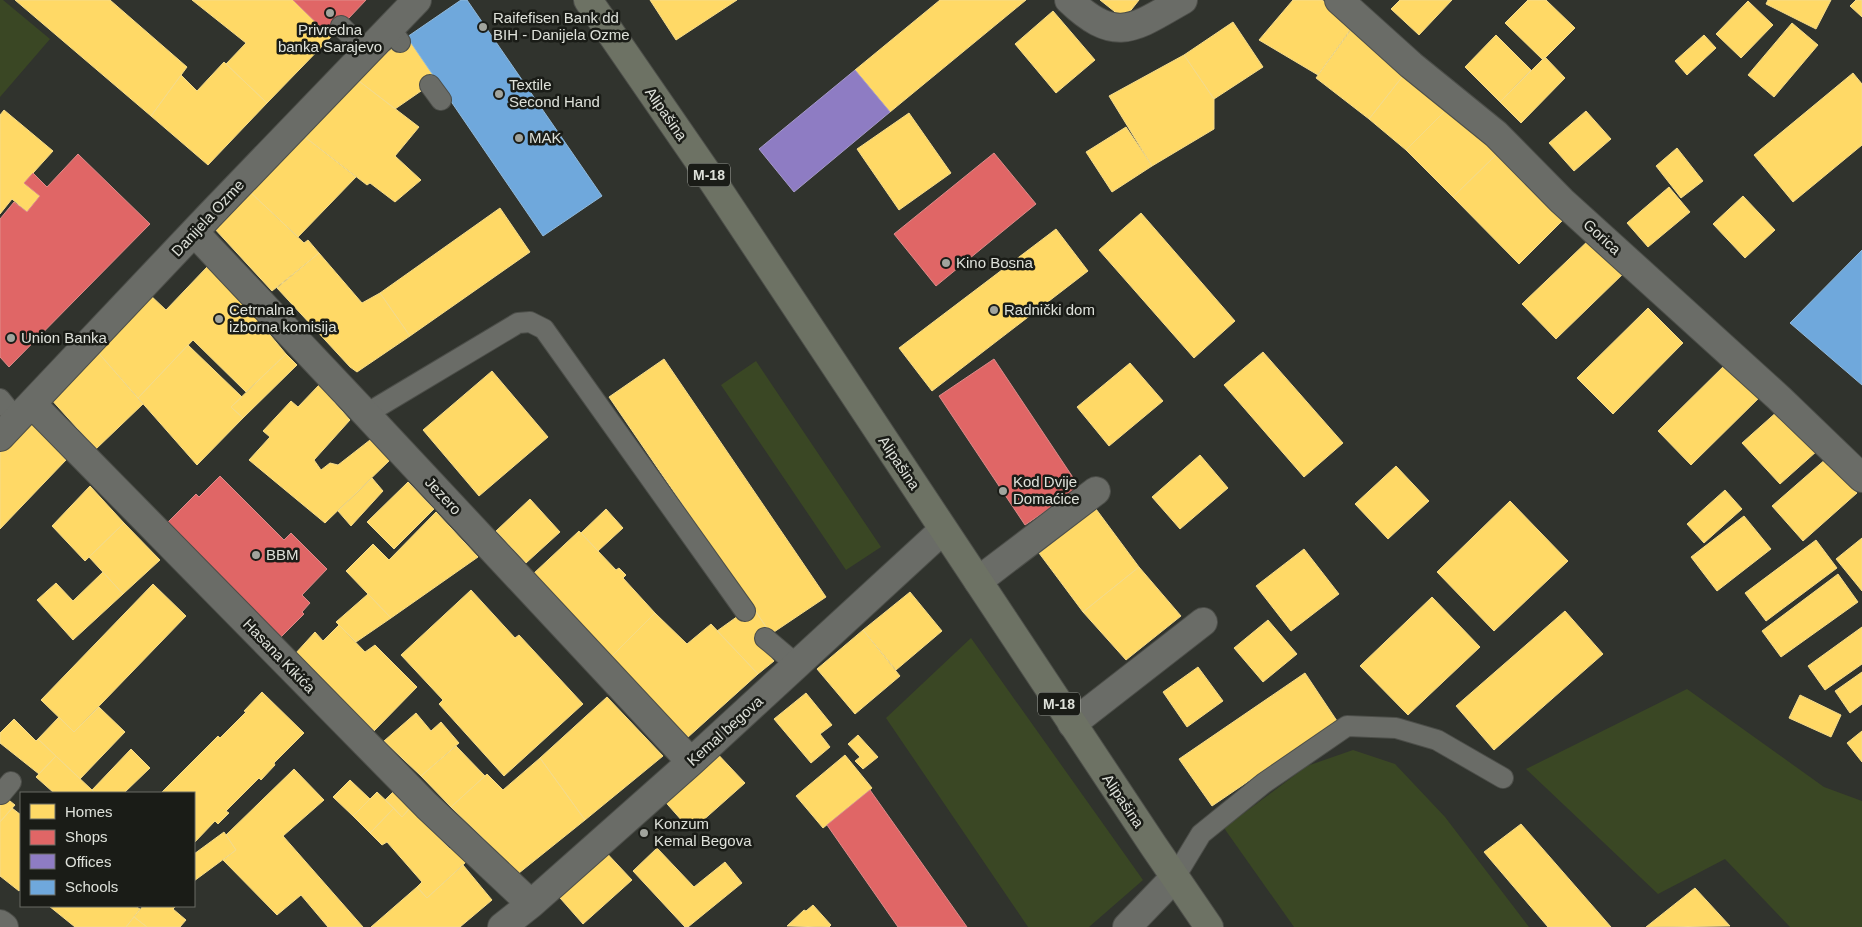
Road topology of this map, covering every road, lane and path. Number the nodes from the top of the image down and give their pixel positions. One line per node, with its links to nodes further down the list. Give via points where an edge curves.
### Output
1 (417, 0): 7 (street, Danijela Ozme, via 395,35)
2 (588, 0): 13 (main road, Alipašina / M-18, via 712,180)
3 (1070, 0): 4 (street, via 1095,22 1122,28 1148,21)
4 (1183, 0)
5 (1339, 0): 11 (street, Gorica, via 1496,134 1562,201)
6 (341, 26): 7 (lane)
7 (366, 52): 8 (street, Danijela Ozme)
8 (194, 232): 9 (street, Jezero); 10 (street, Danijela Ozme)
9 (366, 414): 15 (lane, via 518,323 530,322 544,328); 20 (street, Jezero)
10 (12, 415): 23 (street, Hasana Kikića)
11 (1862, 478)
12 (1096, 491): 14 (street)
13 (943, 530): 14 (main road, Alipašina / M-18); 18 (street, Kemal begova)
14 (978, 581): 19 (main road, Alipašina / M-18)
15 (745, 612)
16 (1203, 622): 19 (street)
17 (765, 638): 18 (lane)
18 (797, 665): 20 (street, Kemal begova)
19 (1072, 724): 22 (main road, Alipašina / M-18)
20 (691, 762): 23 (street, Kemal begova)
21 (1503, 778): 22 (lane, via 1437,740 1396,728 1347,726 1264,783 1200,834)
22 (1175, 878): 27 (street); 28 (main road, Alipašina / M-18)
23 (531, 904): 26 (street, Kemal begova)
24 (0, 924): 25 (street)
25 (4, 927)
26 (502, 927)
27 (1127, 927)
28 (1210, 927)

